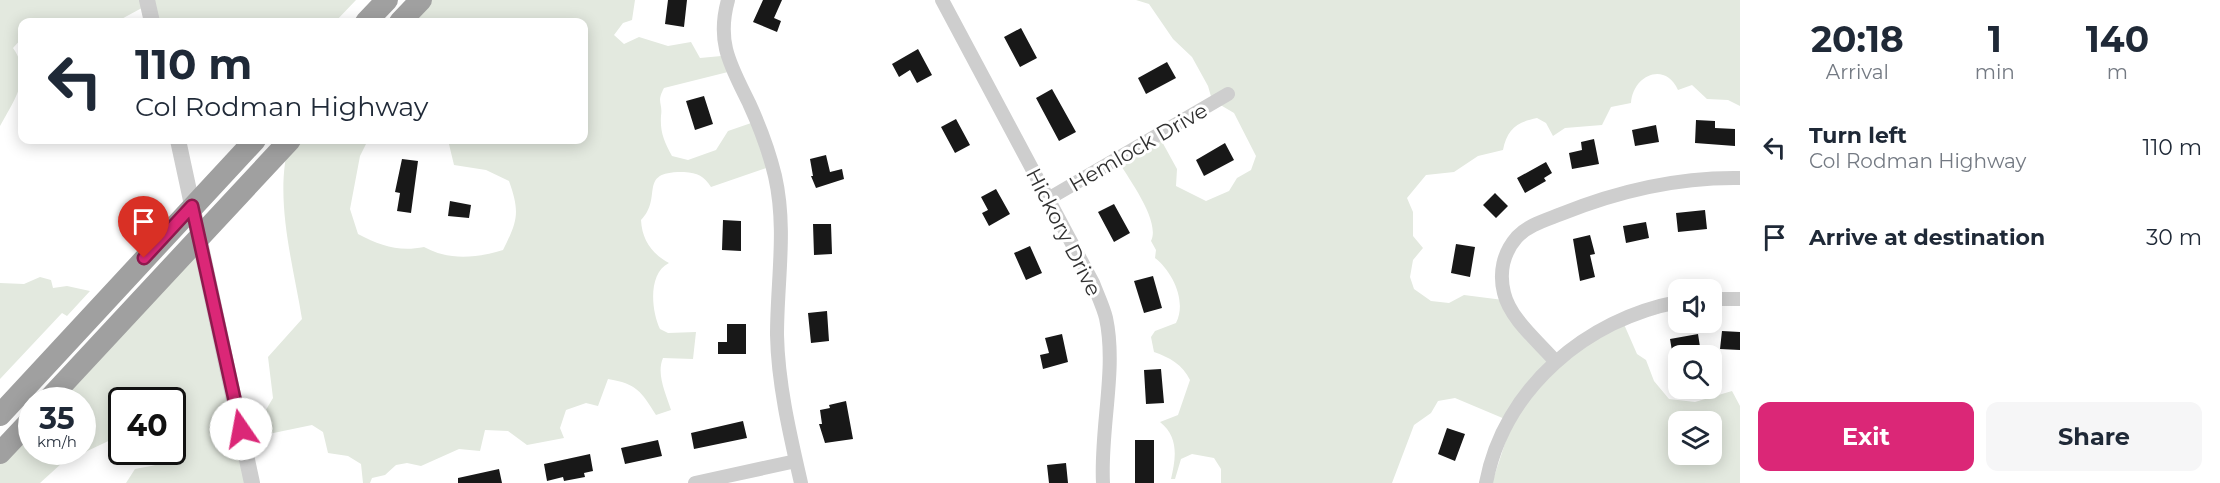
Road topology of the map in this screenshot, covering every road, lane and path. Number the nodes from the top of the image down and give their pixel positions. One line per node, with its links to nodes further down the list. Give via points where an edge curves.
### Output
1 (147, 0): 6 (street)
2 (387, 0): 7 (highway)
3 (421, 0): 8 (highway)
4 (728, 0): 25 (street, via 724,44 735,79 768,151 780,207 777,338)
5 (942, 0): 14 (street, Hickory Drive)
6 (151, 18)
7 (370, 18)
8 (404, 18)
9 (1228, 94): 14 (street, Hemlock Drive)
10 (178, 144): 15 (street)
11 (251, 144): 15 (highway)
12 (286, 144): 16 (highway)
13 (1740, 178): 20 (street, via 1684,181 1622,192 1544,221 1518,237 1501,270 1504,295 1518,318)
14 (1048, 199): 29 (street, Hickory Drive, via 1093,283 1106,316 1109,360 1102,432)
15 (192, 206): 16 (street); 22 (highway)
16 (199, 237): 21 (highway); 26 (street)
17 (1722, 299): 18 (street)
18 (1740, 299)
19 (1668, 305): 30 (street, via 1612,323 1549,368 1504,430)
20 (1556, 362)
21 (60, 387)
22 (0, 415)
23 (18, 434): 24 (highway)
24 (0, 453)
25 (796, 461): 27 (street); 28 (street)
26 (252, 483)
27 (695, 483)
28 (801, 483)
29 (1103, 483)
30 (1486, 483)

